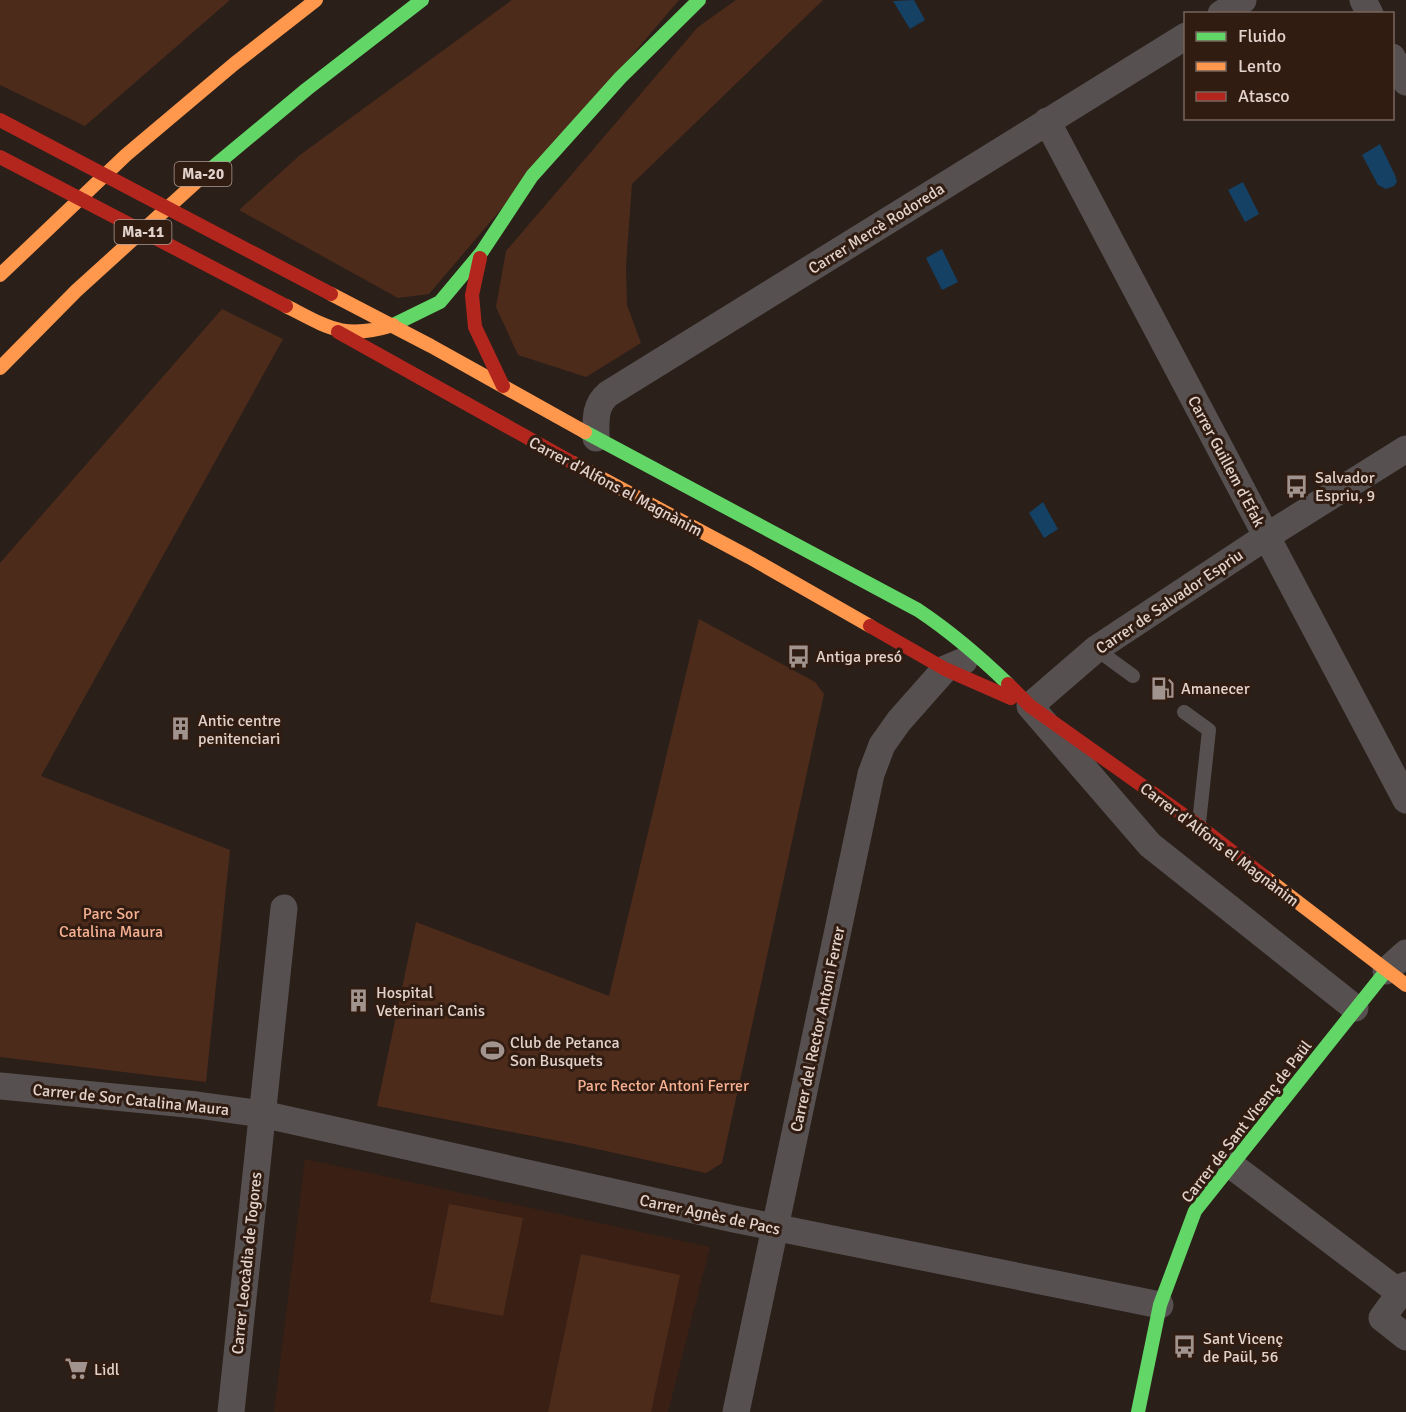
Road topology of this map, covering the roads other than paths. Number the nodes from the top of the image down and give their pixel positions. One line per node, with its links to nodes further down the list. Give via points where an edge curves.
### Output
1 (316, 0): 13 (main road, via 134,147)
2 (422, 0): 16 (main road, Ma-20, via 298,94 187,188 72,294)
3 (699, 0): 12 (main road, via 620,78 532,176)
4 (1243, 0): 5 (street)
5 (1224, 12)
6 (1184, 37): 10 (street, Carrer Mercè Rodoreda)
7 (1394, 61): 8 (street)
8 (1406, 82)
9 (0, 120): 14 (main road, Carrer d'Alfons el Magnànim / Ma-11, bridge)
10 (1047, 122): 18 (street, Carrer Mercè Rodoreda, via 608,394 597,410); 20 (street, Carrer Guillem d'Efak)
11 (0, 157): 15 (main road, Carrer d'Alfons el Magnànim / Ma-11, bridge)
12 (481, 253): 14 (main road, via 440,302); 17 (main road, via 472,295 475,327)
13 (0, 275)
14 (393, 326): 15 (main road, via 366,334); 17 (main road, Carrer d'Alfons el Magnànim / Ma-11)
15 (338, 332): 23 (main road, Carrer d'Alfons el Magnànim / Ma-11, via 542,447 750,556)
16 (0, 368)
17 (503, 386): 18 (main road, Carrer d'Alfons el Magnànim / Ma-11)
18 (596, 438): 22 (main road, Carrer d'Alfons el Magnànim / Ma-11, via 918,610)
19 (1406, 449): 20 (street, Carrer de Salvador Espriu)
20 (1267, 536): 21 (street, Carrer de Salvador Espriu); 27 (street, Carrer Guillem d'Efak)
21 (1096, 649): 24 (lane); 25 (street, Carrer de Salvador Espriu)
22 (978, 655): 23 (street); 25 (main road, Carrer d'Alfons el Magnànim / Ma-11)
23 (945, 669): 25 (main road, Carrer d'Alfons el Magnànim / Ma-11); 35 (street, Carrer del Rector Antoni Ferrer, via 882,745 871,774)
24 (1133, 676)
25 (1030, 706): 28 (main road, Carrer d'Alfons el Magnànim / Ma-11); 31 (street, Carrer d'Alfons el Magnànim, via 1150,845)
26 (1184, 712): 28 (lane, via 1209,730)
27 (1406, 800)
28 (1199, 826): 30 (main road, Carrer d'Alfons el Magnànim / Ma-11)
29 (284, 908): 33 (street, Carrer Leocàdia de Togores)
30 (1399, 970): 31 (main road, Carrer de Sant Vicenç de Paül)
31 (1355, 1008): 34 (main road, Carrer de Sant Vicenç de Paül)
32 (0, 1086): 33 (street, Carrer de Sor Catalina Maura)
33 (262, 1113): 35 (street, Carrer Agnès de Pacs); 39 (street, Carrer Leocàdia de Togores)
34 (1231, 1165): 36 (street); 37 (main road, Carrer de Sant Vicenç de Paül, via 1196,1211)
35 (775, 1228): 37 (street, Carrer Agnès de Pacs); 40 (street, Carrer del Rector Antoni Ferrer)
36 (1403, 1289): 38 (street, via 1382,1318)
37 (1160, 1305): 41 (main road, Carrer de Sant Vicenç de Paül)
38 (1406, 1336)
39 (231, 1412)
40 (736, 1412)
41 (1138, 1412)

